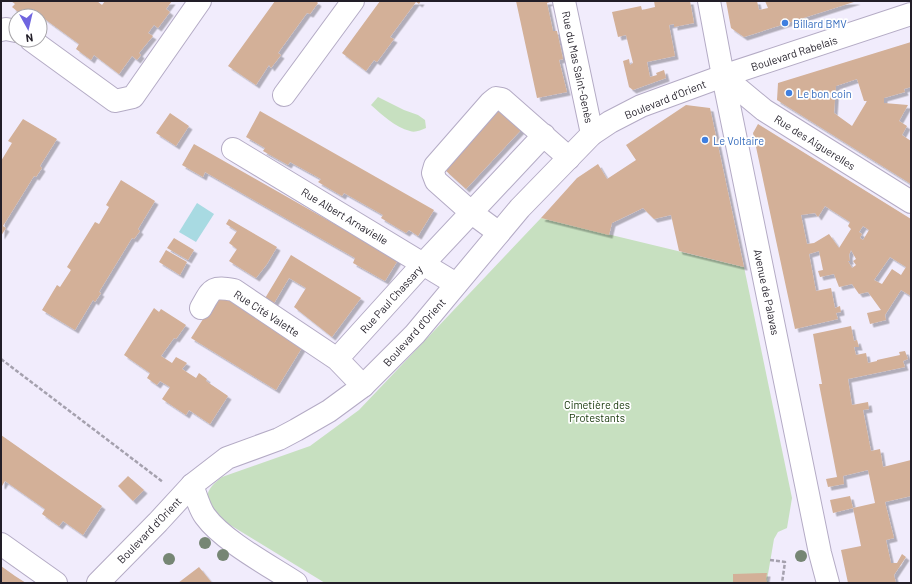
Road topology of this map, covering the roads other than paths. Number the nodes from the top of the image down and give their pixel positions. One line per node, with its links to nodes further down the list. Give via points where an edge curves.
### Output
1 (200, 1): 6 (street, via 133,97 115,101)
2 (353, 1): 8 (street)
3 (564, 1): 9 (street, Rue du Mas Saint-Genès)
4 (709, 1): 7 (street, Avenue de Palavas)
5 (911, 14): 7 (street, Boulevard Rabelais)
6 (42, 48)
7 (723, 76): 9 (street, Boulevard d'Orient, via 641,106); 13 (street, Rue des Aiguerelles, via 764,110); 23 (street, Avenue de Palavas)
8 (284, 95)
9 (592, 134): 12 (street, Boulevard d'Orient)
10 (544, 135): 12 (street); 14 (street, Rue Paul Chassary); 14 (street, via 502,99 496,98 491,102 435,166 433,173 436,181)
11 (233, 149): 16 (street, Rue Albert Arnavielle)
12 (569, 158): 15 (street, Boulevard d'Orient)
13 (911, 202)
14 (472, 213): 15 (street); 16 (street, Rue Paul Chassary)
15 (499, 233): 17 (street, Boulevard d'Orient)
16 (423, 264): 17 (street, Rue Albert Arnavielle); 19 (street, Rue Paul Chassary)
17 (456, 284): 20 (street, Boulevard d'Orient, via 415,334)
18 (201, 308): 19 (street, Rue Cité Valette, via 212,291 219,287 234,290)
19 (337, 359): 20 (street)
20 (363, 386): 21 (street, Boulevard d'Orient, via 330,411 296,430 227,458)
21 (192, 485): 25 (street, Boulevard d'Orient); 26 (street, via 204,515 210,522 232,541)
22 (1, 544): 24 (street)
23 (820, 553): 27 (street); 28 (street, Avenue de Palavas)
24 (56, 583)
25 (98, 583)
26 (296, 583)
27 (810, 583)
28 (828, 583)

